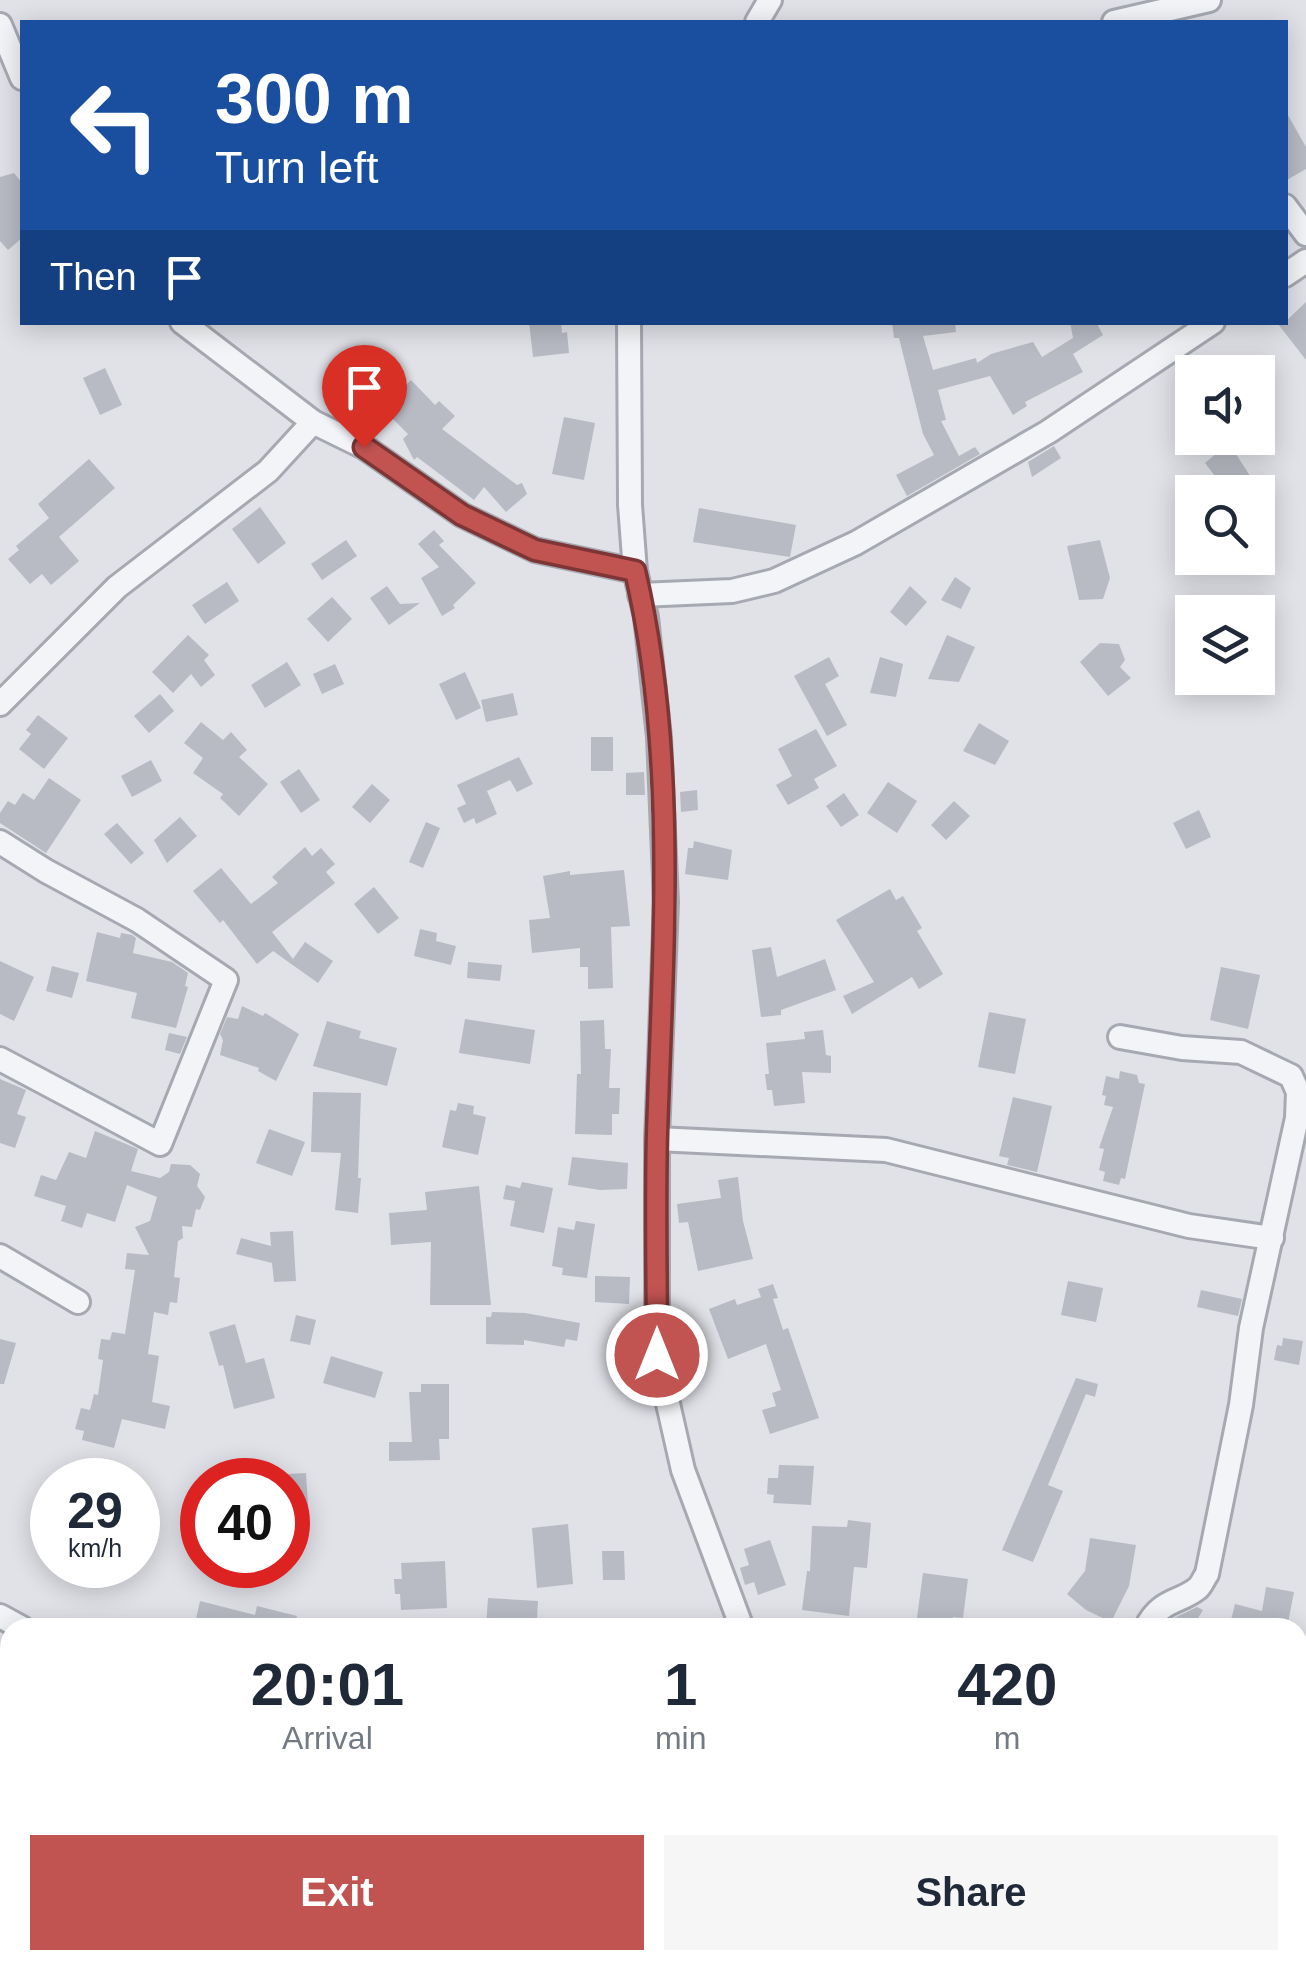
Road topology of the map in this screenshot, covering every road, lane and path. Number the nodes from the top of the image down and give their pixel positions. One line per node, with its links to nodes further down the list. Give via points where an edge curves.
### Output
1 (1198, 10): 2 (street)
2 (1128, 20)
3 (0, 25): 4 (street)
4 (20, 73)
5 (1288, 210): 6 (street)
6 (1306, 234)
7 (186, 325): 10 (street)
8 (629, 325): 11 (street)
9 (1208, 325): 12 (street, via 1048,432 840,551 774,581 732,591)
10 (313, 422): 11 (street, via 364,447 462,515 535,550); 13 (street, via 268,471 117,587)
11 (635, 571): 12 (street)
12 (640, 595): 18 (street, via 660,738 665,884)
13 (0, 704)
14 (0, 842): 16 (street, via 226,980 160,1144)
15 (1120, 1037): 17 (street, via 1241,1052 1290,1076)
16 (0, 1060)
17 (1302, 1106): 19 (street)
18 (657, 1140): 19 (street, via 886,1150 1189,1226); 22 (street, via 657,1355 682,1470)
19 (1272, 1238): 23 (street, via 1207,1574)
20 (0, 1256): 21 (street)
21 (78, 1302)
22 (738, 1618)
23 (1155, 1618)

